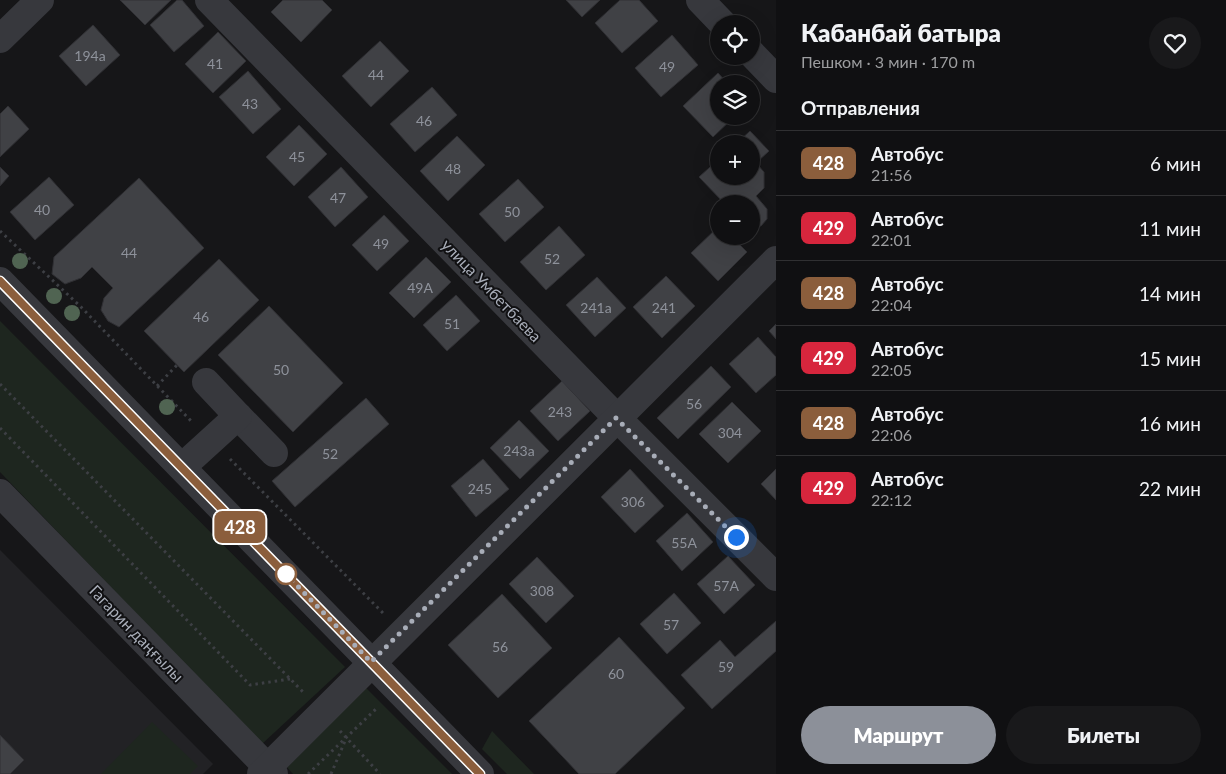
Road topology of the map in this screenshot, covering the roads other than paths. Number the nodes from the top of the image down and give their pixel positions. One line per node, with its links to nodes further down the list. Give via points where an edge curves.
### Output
1 (40, 0): 5 (street)
2 (210, 0): 12 (street, улица Умбетбаева)
3 (700, 0): 4 (street)
4 (714, 15)
5 (0, 39)
6 (760, 62): 7 (street)
7 (776, 79)
8 (776, 260): 12 (street)
9 (0, 281): 14 (street)
10 (206, 382): 11 (street)
11 (238, 416): 13 (street); 14 (street)
12 (616, 418): 16 (street, улица Умбетбаева); 17 (street)
13 (274, 453)
14 (182, 468): 17 (street)
15 (0, 493): 18 (street, Гагарин даңғылы)
16 (776, 577)
17 (371, 662): 18 (street); 19 (street)
18 (268, 772)
19 (480, 774)

